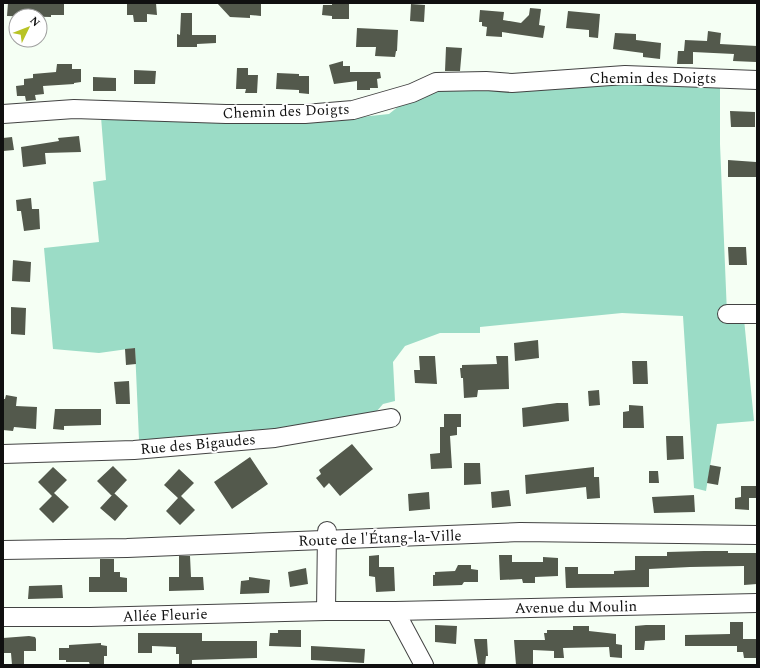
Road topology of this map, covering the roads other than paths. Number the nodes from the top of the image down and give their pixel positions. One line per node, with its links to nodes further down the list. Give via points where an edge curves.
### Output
1 (757, 80): 2 (street, Chemin des Doigts, via 624,75 512,83 436,82 412,93 353,110 305,114 74,109)
2 (3, 114)
3 (727, 314): 4 (street)
4 (757, 314)
5 (391, 418): 6 (street, Rue des Bigaudes, via 275,438 134,450)
6 (3, 454)
7 (757, 525): 8 (street, Route de l'Étang-la-Ville, via 524,525)
8 (327, 535): 9 (street, Route de l'Étang-la-Ville, via 520,532); 11 (street, Route de l'Étang-la-Ville); 14 (street)
9 (757, 535)
10 (3, 540): 11 (street, Route de l'Étang-la-Ville)
11 (29, 545): 12 (street, Route de l'Étang-la-Ville)
12 (3, 550)
13 (757, 603): 15 (street, Avenue du Moulin)
14 (326, 610): 15 (street, Avenue du Moulin); 16 (street, Allée Fleurie)
15 (395, 611): 17 (street)
16 (3, 617)
17 (424, 665)

